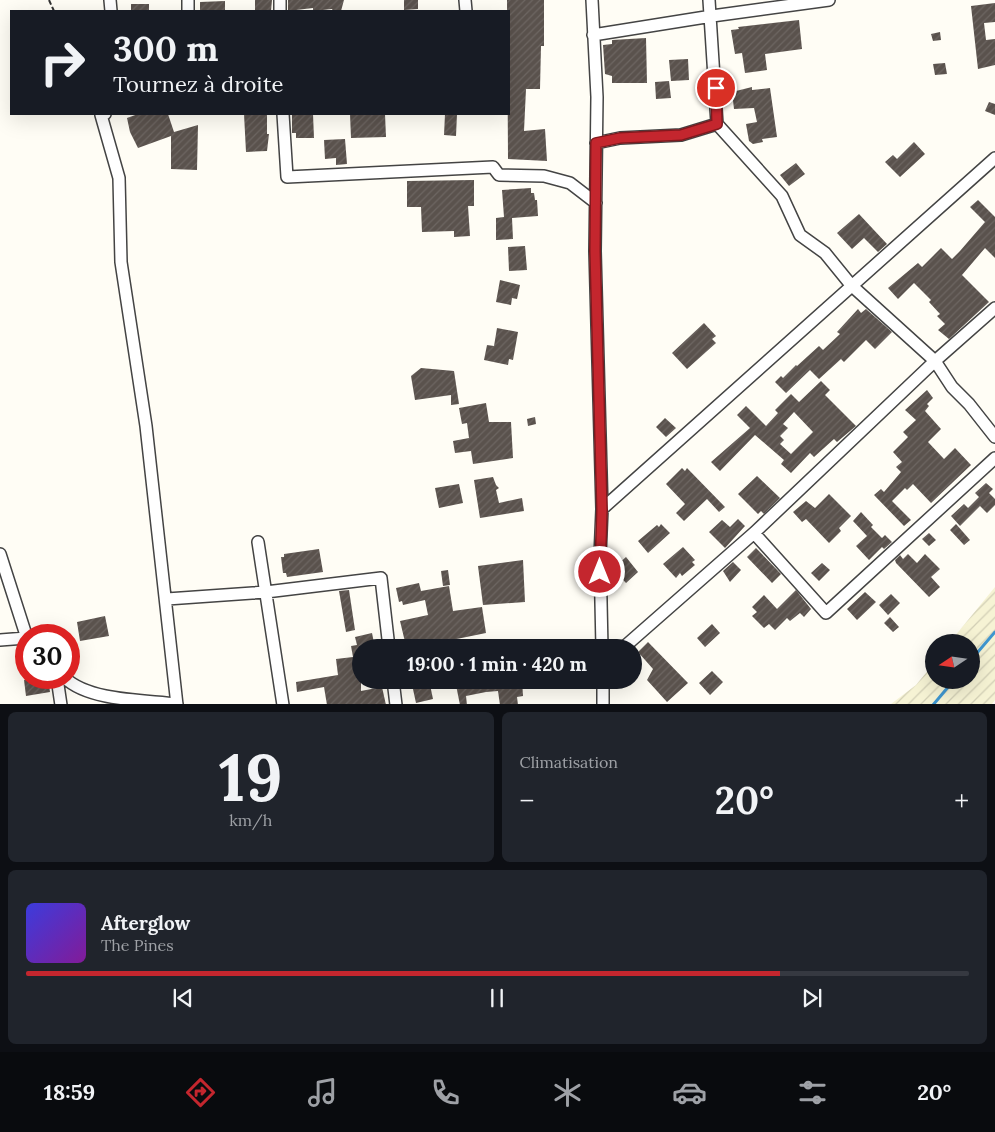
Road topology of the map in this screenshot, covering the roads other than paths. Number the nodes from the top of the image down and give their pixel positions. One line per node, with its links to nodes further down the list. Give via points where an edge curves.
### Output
1 (592, 0): 5 (street)
2 (709, 0): 4 (street)
3 (829, 0): 4 (street)
4 (712, 16): 5 (street); 8 (street)
5 (593, 36): 9 (street)
6 (101, 115): 22 (street, via 119,178 121,262 146,426)
7 (284, 115): 11 (street, via 287,177 493,167 500,175 544,176 570,183)
8 (717, 124): 9 (street, via 681,135 620,138); 12 (street, via 782,196 800,235 825,253)
9 (596, 143): 11 (street)
10 (995, 158): 12 (street)
11 (596, 203): 17 (street)
12 (851, 285): 14 (street); 17 (street)
13 (995, 308): 14 (street)
14 (935, 362): 15 (street); 18 (street)
15 (995, 437)
16 (995, 458): 18 (street, via 826,613)
17 (602, 510): 26 (street)
18 (754, 533): 27 (street)
19 (258, 542): 21 (street)
20 (0, 554): 23 (street)
21 (266, 592): 22 (street); 25 (street, via 381,578); 35 (street)
22 (167, 599): 34 (street)
23 (22, 624)
24 (15, 638): 28 (street)
25 (388, 639)
26 (602, 639)
27 (633, 639)
28 (0, 640)
29 (59, 689): 33 (street)
30 (80, 689): 34 (street, via 91,694)
31 (394, 689): 36 (street)
32 (603, 689): 37 (street)
33 (61, 704)
34 (177, 704)
35 (283, 704)
36 (396, 704)
37 (603, 704)

